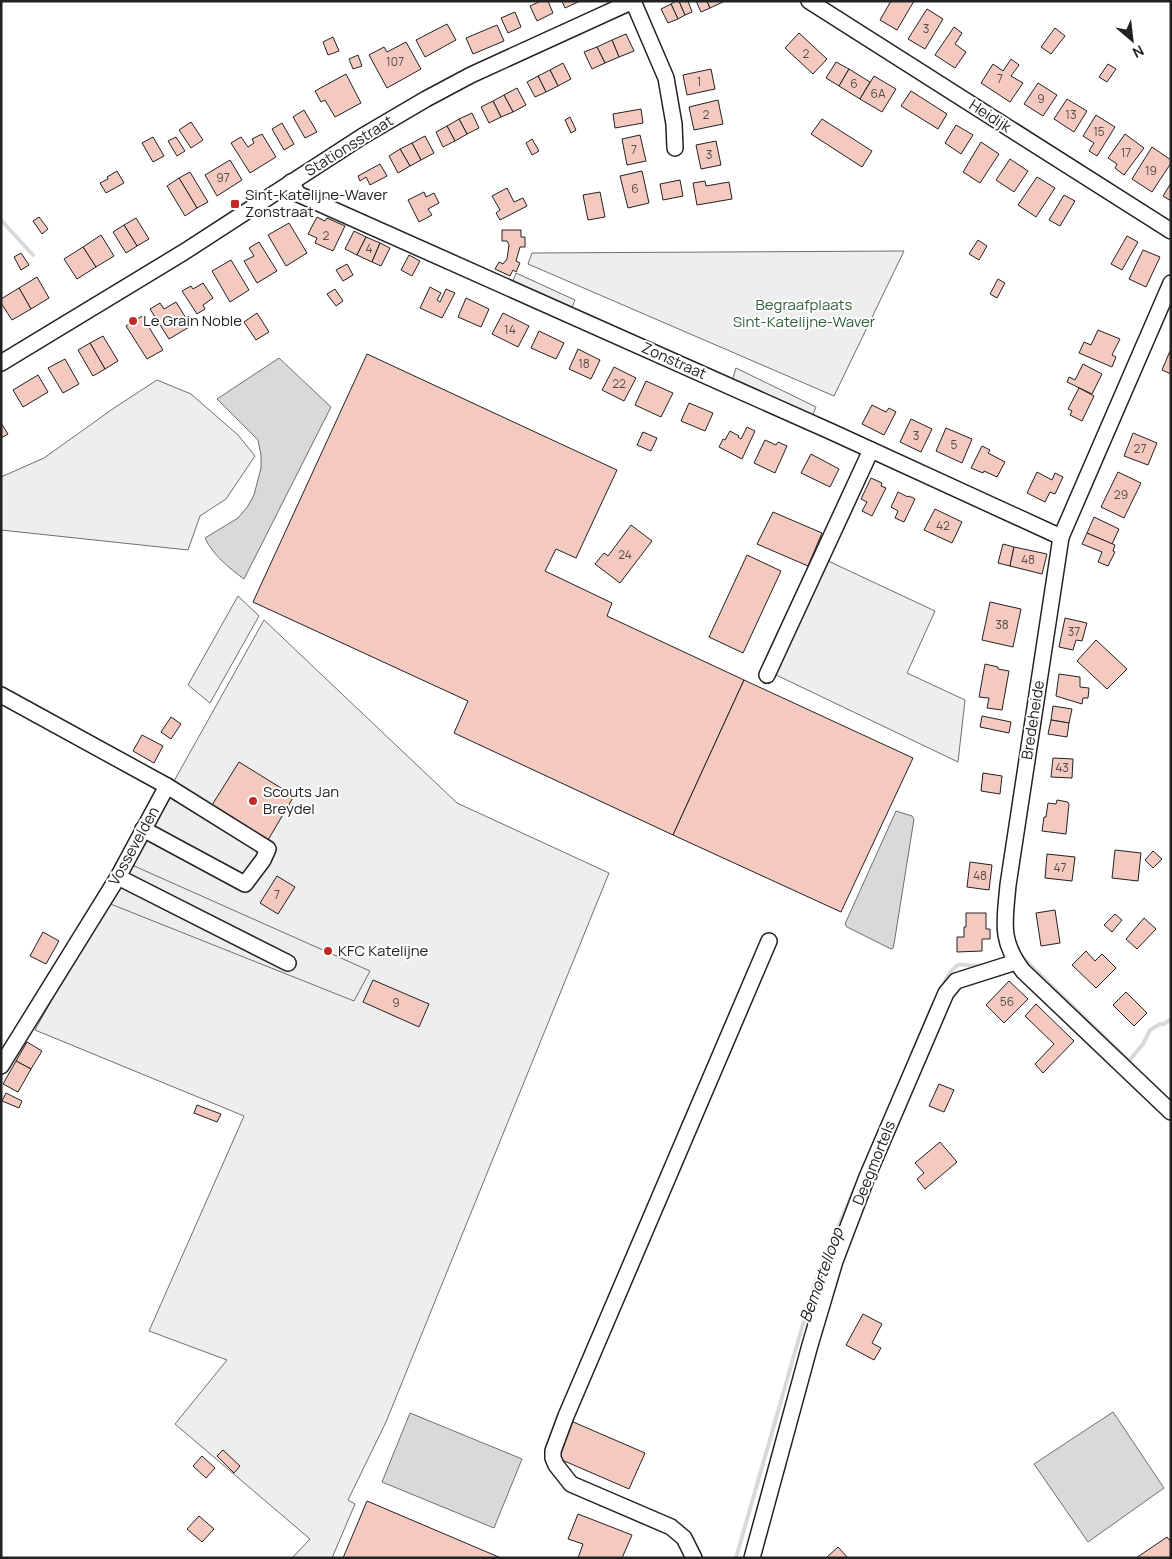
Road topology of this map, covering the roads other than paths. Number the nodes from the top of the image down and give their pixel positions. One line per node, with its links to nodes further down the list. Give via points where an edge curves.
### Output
1 (634, 1): 3 (street, via 666,78); 4 (street, Stationsstraat, via 471,75 379,127)
2 (809, 1): 5 (street, Heidijk)
3 (675, 148)
4 (292, 182): 7 (street, Stationsstraat); 8 (street, Zonstraat, via 298,194)
5 (1171, 231)
6 (1171, 283): 9 (street, Bredeheide)
7 (1, 363)
8 (871, 450): 9 (street, Zonstraat); 10 (street)
9 (1061, 537): 16 (street, Bredeheide, via 1008,884 1004,929)
10 (767, 675)
11 (1, 695): 12 (street)
12 (166, 786): 13 (street, Vossevelden); 13 (street, via 275,852 263,860 245,884)
13 (144, 828): 14 (street, Vossevelden)
14 (118, 877): 17 (street); 18 (street, Vossevelden)
15 (769, 941): 20 (street, via 553,1451 556,1465 571,1484 671,1527 684,1538)
16 (1016, 962): 19 (street, Bredeheide); 21 (street, Deegmortels, via 956,981 946,993 867,1177 835,1261)
17 (288, 963)
18 (1, 1066)
19 (1171, 1112)
20 (694, 1558)
21 (752, 1558)

